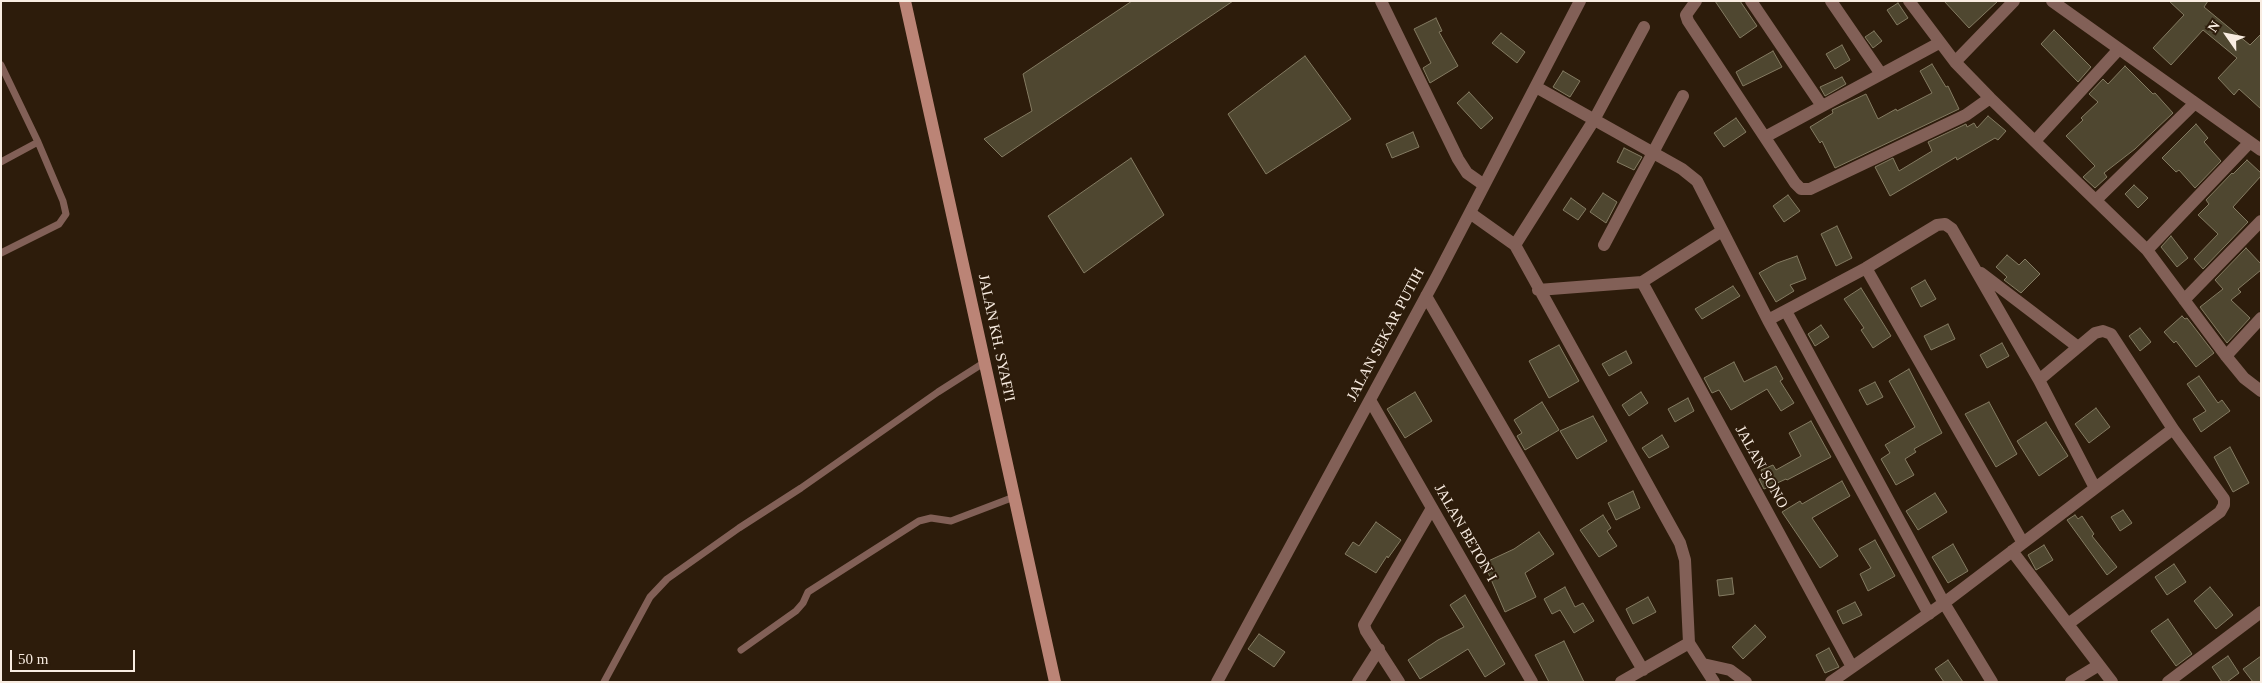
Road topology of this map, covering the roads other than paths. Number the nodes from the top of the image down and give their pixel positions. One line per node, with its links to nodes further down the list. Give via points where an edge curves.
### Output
1 (905, 1): 49 (main road, JALAN KH. SYAFI'I)
2 (1381, 1): 29 (street, via 1458,159 1466,173)
3 (1580, 1): 16 (street, JALAN SEKAR PUTIH)
4 (1696, 1): 22 (street, via 1686,15 1688,21)
5 (1751, 1): 20 (street)
6 (1831, 1): 15 (street)
7 (1909, 1): 11 (street)
8 (2014, 1): 13 (street)
9 (2052, 1): 12 (street)
10 (1644, 27): 21 (street)
11 (1939, 43): 13 (street); 15 (street)
12 (2118, 48): 19 (street); 23 (street)
13 (1955, 62): 18 (street)
14 (1, 65): 24 (lane)
15 (1881, 74): 20 (street)
16 (1536, 87): 21 (street); 29 (street, JALAN SEKAR PUTIH)
17 (1683, 96): 27 (street)
18 (1990, 98): 22 (street, via 1966,115 1810,189 1801,189 1795,183); 23 (street)
19 (2195, 103): 25 (street); 30 (street)
20 (1822, 106): 22 (street)
21 (1594, 120): 27 (street); 34 (street)
22 (1765, 137)
23 (2034, 141): 30 (street)
24 (38, 142): 28 (lane); 37 (lane, via 66,214 59,224)
25 (2250, 142): 26 (street); 36 (street)
26 (2261, 150)
27 (1652, 154): 33 (street, via 1682,169 1697,181); 35 (street)
28 (1, 162)
29 (1484, 185): 31 (street, JALAN SEKAR PUTIH)
30 (2096, 200): 36 (street)
31 (1470, 212): 34 (street); 42 (street, JALAN SEKAR PUTIH)
32 (2261, 221): 43 (street)
33 (1722, 232): 40 (street); 46 (street)
34 (1515, 245): 41 (street)
35 (1604, 245)
36 (2147, 250): 43 (street)
37 (1, 253)
38 (1866, 268): 39 (street, via 1937,225 1945,224 1952,229); 44 (street); 57 (street)
39 (1976, 269): 47 (street); 50 (street)
40 (1642, 282): 41 (street); 68 (street, JALAN SONO)
41 (1537, 288): 63 (street, via 1680,543 1685,560)
42 (1426, 296): 52 (street, JALAN SEKAR PUTIH); 69 (street)
43 (2184, 300): 48 (street)
44 (1786, 311): 46 (street); 59 (street)
45 (2261, 318): 48 (street)
46 (1768, 320): 61 (street)
47 (2078, 347): 50 (street); 53 (street, via 2095,333 2111,334)
48 (2226, 356): 51 (street, via 2244,378)
49 (985, 362): 55 (main road, JALAN KH. SYAFI'I); 70 (lane, via 667,579 650,597)
50 (2039, 380): 54 (street)
51 (2261, 391)
52 (1370, 400): 56 (street, JALAN BETON I); 72 (street, JALAN SEKAR PUTIH)
53 (2173, 428): 54 (street); 62 (street, via 2224,499 2224,505 2220,512)
54 (2095, 488): 57 (street)
55 (1014, 496): 65 (lane, via 951,521 931,518 919,521 808,592 796,611); 71 (main road, JALAN KH. SYAFI'I)
56 (1432, 508): 64 (street, via 1366,621 1366,631); 75 (street, JALAN BETON I)
57 (2023, 543): 58 (street)
58 (2012, 551): 59 (street); 62 (street)
59 (1944, 603): 61 (street); 80 (street)
60 (2261, 612): 83 (street)
61 (1929, 614): 68 (street)
62 (2068, 624): 67 (street)
63 (1689, 643): 66 (street); 69 (street)
64 (1379, 649): 73 (street); 74 (street)
65 (741, 650)
66 (1703, 664): 77 (street); 78 (street, via 1730,670)
67 (2099, 665): 81 (street); 82 (street)
68 (1852, 667): 79 (street)
69 (1643, 670): 76 (street)
70 (604, 682)
71 (1055, 682)
72 (1217, 682)
73 (1358, 682)
74 (1399, 682)
75 (1532, 682)
76 (1621, 682)
77 (1714, 682)
78 (1746, 682)
79 (1830, 682)
80 (1992, 682)
81 (2071, 682)
82 (2112, 682)
83 (2168, 682)

